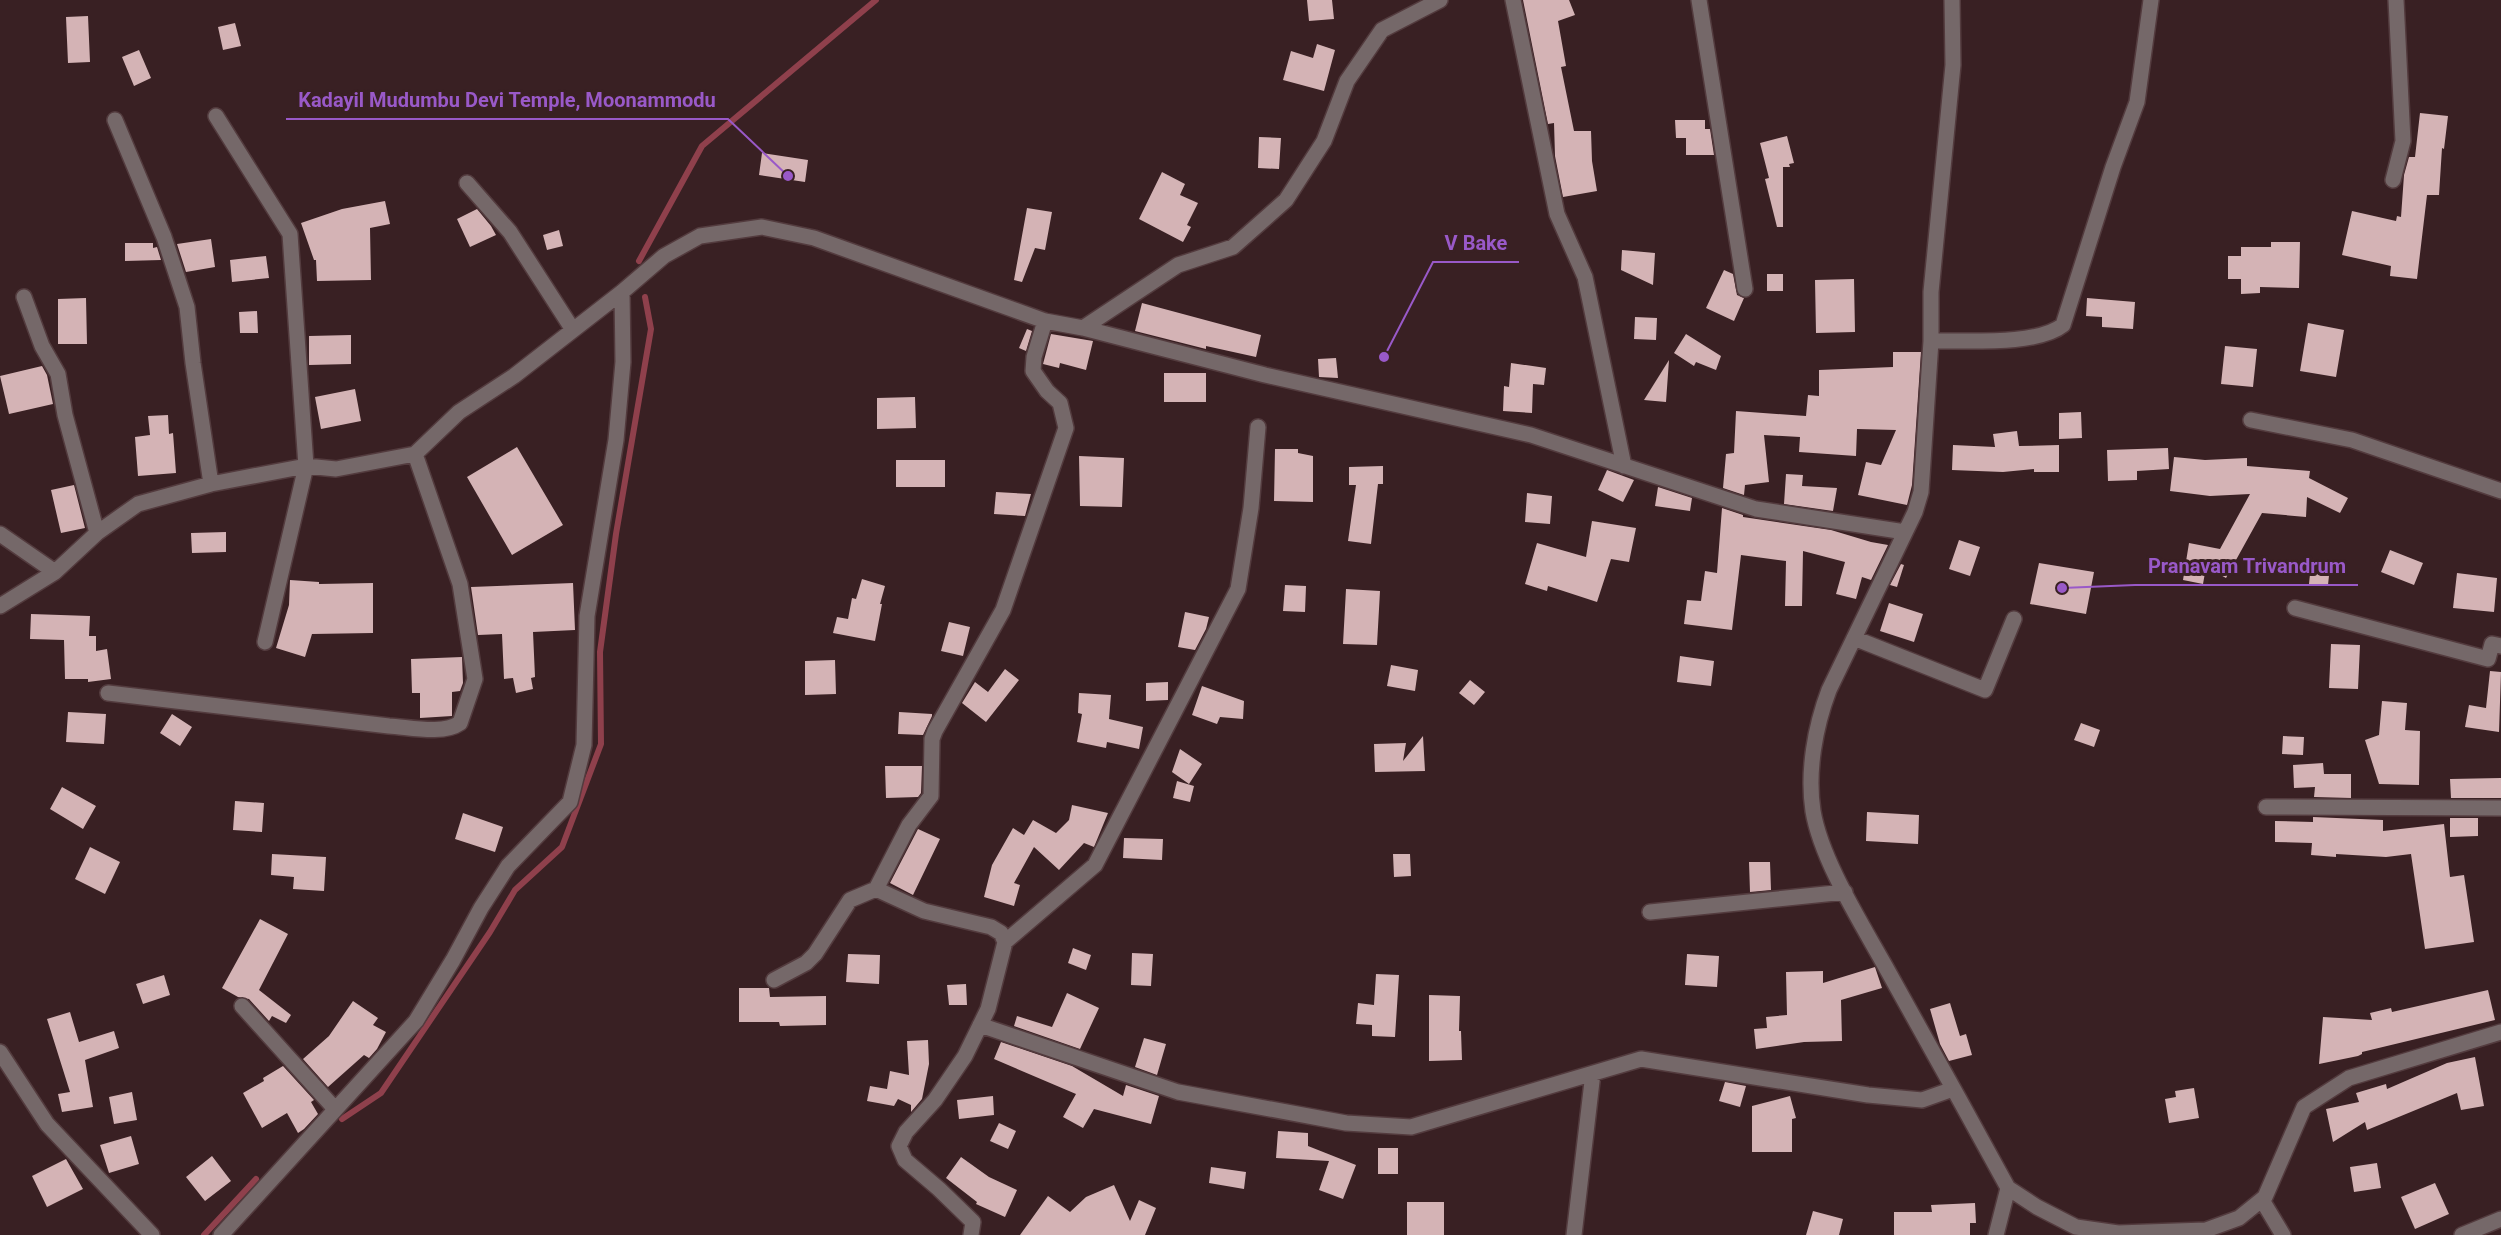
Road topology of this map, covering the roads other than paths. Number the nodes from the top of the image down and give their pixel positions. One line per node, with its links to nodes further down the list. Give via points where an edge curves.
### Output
1 (1440, 0): 15 (street, via 1382,30 1347,81 1324,141 1286,200 1233,247 1179,265)
2 (1513, 0): 22 (street, via 1557,214 1586,277)
3 (1699, 0): 11 (street)
4 (1952, 0): 17 (street, via 1953,65 1931,292)
5 (2151, 0): 17 (street, via 2138,102 2062,325 2021,339)
6 (2396, 0): 9 (street, via 2403,141)
7 (216, 116): 21 (street, via 290,234)
8 (115, 120): 23 (street, via 164,237 187,307)
9 (2393, 180)
10 (466, 183): 16 (street, via 510,232)
11 (1745, 289)
12 (622, 292): 14 (street, via 664,256 700,236 762,227 814,238); 16 (street); 49 (street, via 623,362 616,440 587,616 584,746 570,801 508,866 416,1022)
13 (24, 297): 26 (street, via 42,346 58,374)
14 (1045, 321): 15 (street); 38 (street, via 1033,371 1060,403 1066,428 1003,609 934,731 931,796 909,825)
15 (1083, 328): 22 (street, via 1265,375 1531,435)
16 (573, 330): 20 (street, via 459,412)
17 (1931, 340): 25 (street, via 1921,492)
18 (2251, 420): 24 (street, via 2352,440)
19 (1258, 426): 41 (street, via 1251,508 1238,589 1095,865)
20 (415, 454): 21 (street, via 336,469); 35 (street, via 460,584 475,679 460,723 435,729 389,726)
21 (306, 466): 23 (street); 33 (street)
22 (1624, 466): 25 (street, via 1756,509)
23 (211, 484): 26 (street, via 138,504)
24 (2501, 491)
25 (1905, 532): 32 (street)
26 (97, 533): 28 (street)
27 (0, 534): 28 (street)
28 (55, 572): 29 (street)
29 (0, 606)
30 (2295, 608): 34 (street, via 2488,659 2492,644)
31 (2014, 619): 32 (street, via 1985,690)
32 (1854, 638): 39 (street, via 1820,714 1813,767 1817,828)
33 (265, 642)
34 (2501, 646)
35 (108, 693)
36 (2266, 807): 37 (street)
37 (2501, 808)
38 (876, 889): 41 (street, via 924,911 992,927); 42 (street, via 850,900 815,954)
39 (1845, 892): 40 (street); 48 (street)
40 (1650, 912)
41 (1005, 942): 44 (street, via 988,1009)
42 (774, 980)
43 (242, 1006): 49 (street)
44 (980, 1025): 47 (street, via 1178,1092 1346,1123 1411,1126); 57 (street, via 965,1056 899,1146 904,1160 973,1222)
45 (2501, 1032): 51 (street, via 2349,1078 2304,1107)
46 (0, 1052): 55 (street, via 48,1124)
47 (1593, 1073): 48 (street, via 1641,1059 1889,1097 1922,1100); 58 (street)
48 (1953, 1089): 50 (street)
49 (335, 1109): 56 (street)
50 (2008, 1188): 54 (street, via 2076,1227); 59 (street)
51 (2262, 1200): 53 (street, via 2239,1218 2206,1230); 60 (street)
52 (2501, 1219): 61 (street)
53 (2164, 1233): 54 (street)
54 (2135, 1234)
55 (152, 1235)
56 (221, 1235)
57 (971, 1235)
58 (1574, 1235)
59 (1996, 1235)
60 (2283, 1235)
61 (2462, 1235)

